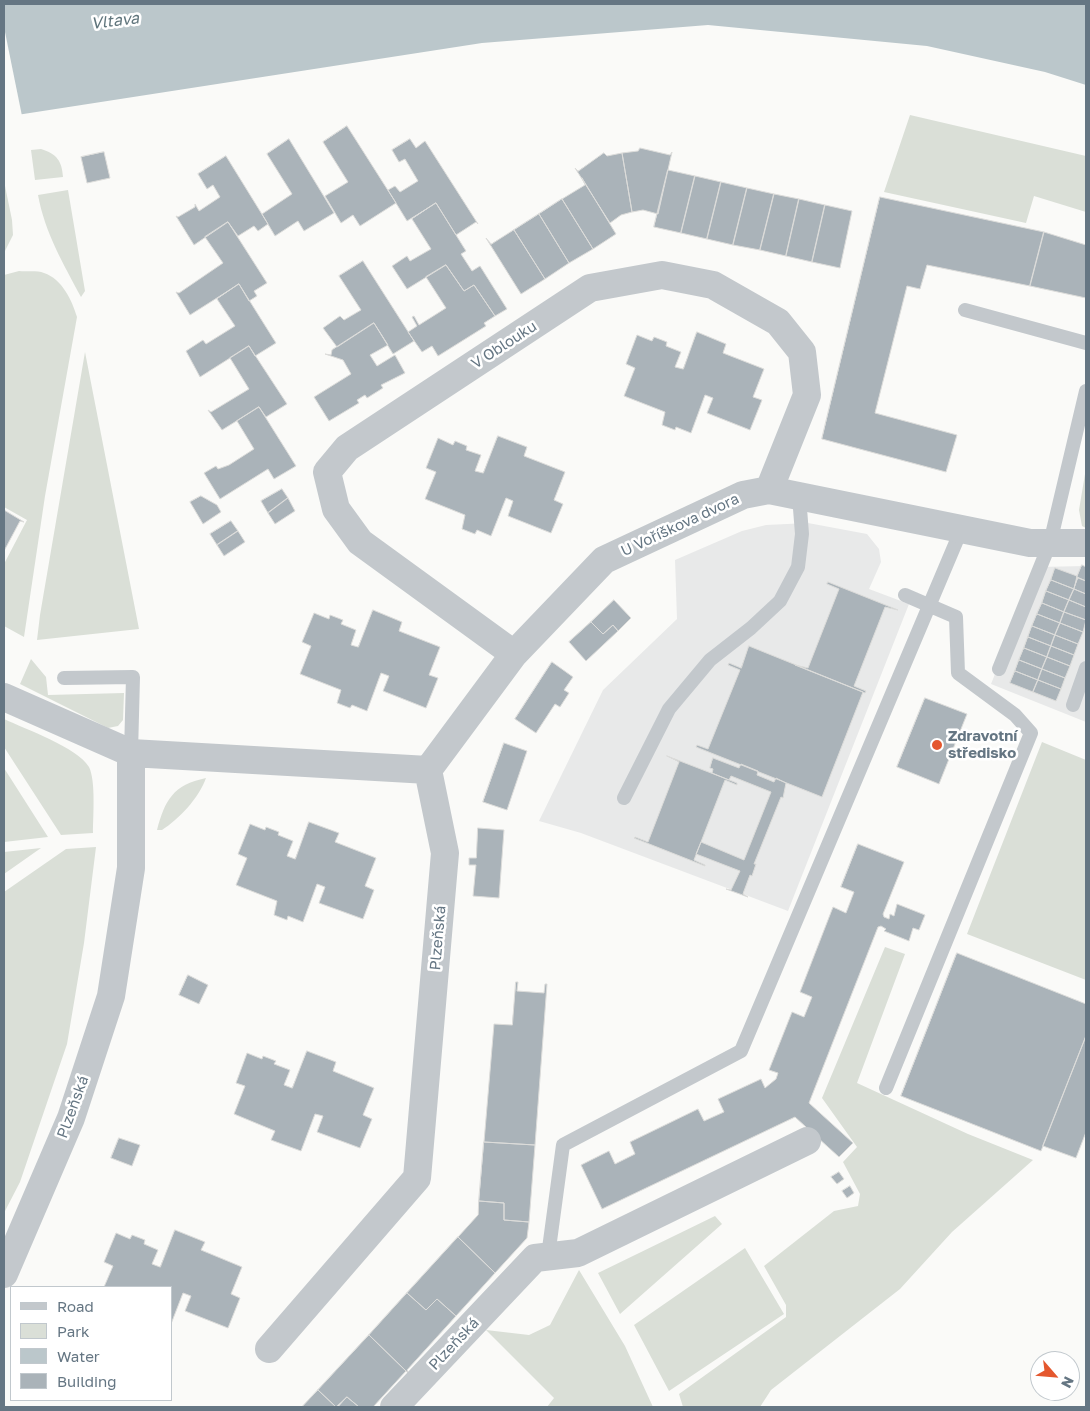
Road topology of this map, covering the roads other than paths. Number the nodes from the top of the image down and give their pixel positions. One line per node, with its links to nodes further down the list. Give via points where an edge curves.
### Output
1 (965, 310): 2 (lane)
2 (1086, 343)
3 (1086, 391): 7 (lane)
4 (769, 490): 5 (street, U Voříškova dvora); 11 (street, U Voříškova dvora, via 743,495 604,560); 11 (street, V Oblouku, via 806,395 802,352 778,322 713,285 662,275 590,288 347,448 327,472 336,509 360,542)
5 (799, 496): 6 (street, U Voříškova dvora); 19 (lane, via 802,534 798,567 780,601 752,628 710,660 669,709)
6 (962, 528): 7 (street, U Voříškova dvora, via 1030,543); 10 (lane)
7 (1050, 543): 8 (street, U Voříškova dvora); 13 (lane)
8 (1086, 543)
9 (905, 595): 10 (lane)
10 (928, 605): 20 (lane, via 956,617 958,673 1015,715 1031,733); 22 (lane, via 741,1051 563,1146)
11 (514, 654): 18 (street, U Voříškova dvora)
12 (1086, 668): 16 (lane)
13 (999, 669)
14 (64, 678): 17 (lane, via 133,677)
15 (4, 697): 17 (street)
16 (1073, 704)
17 (131, 753): 18 (street); 23 (street, Plzeňská, via 131,868 110,996 71,1118)
18 (428, 770): 24 (street, Plzeňská, via 445,853 418,1178)
19 (624, 798)
20 (886, 1088)
21 (807, 1141): 22 (street, Plzeňská, via 578,1253)
22 (548, 1256): 25 (street, Plzeňská, via 535,1258)
23 (4, 1274)
24 (269, 1349)
25 (394, 1407)

